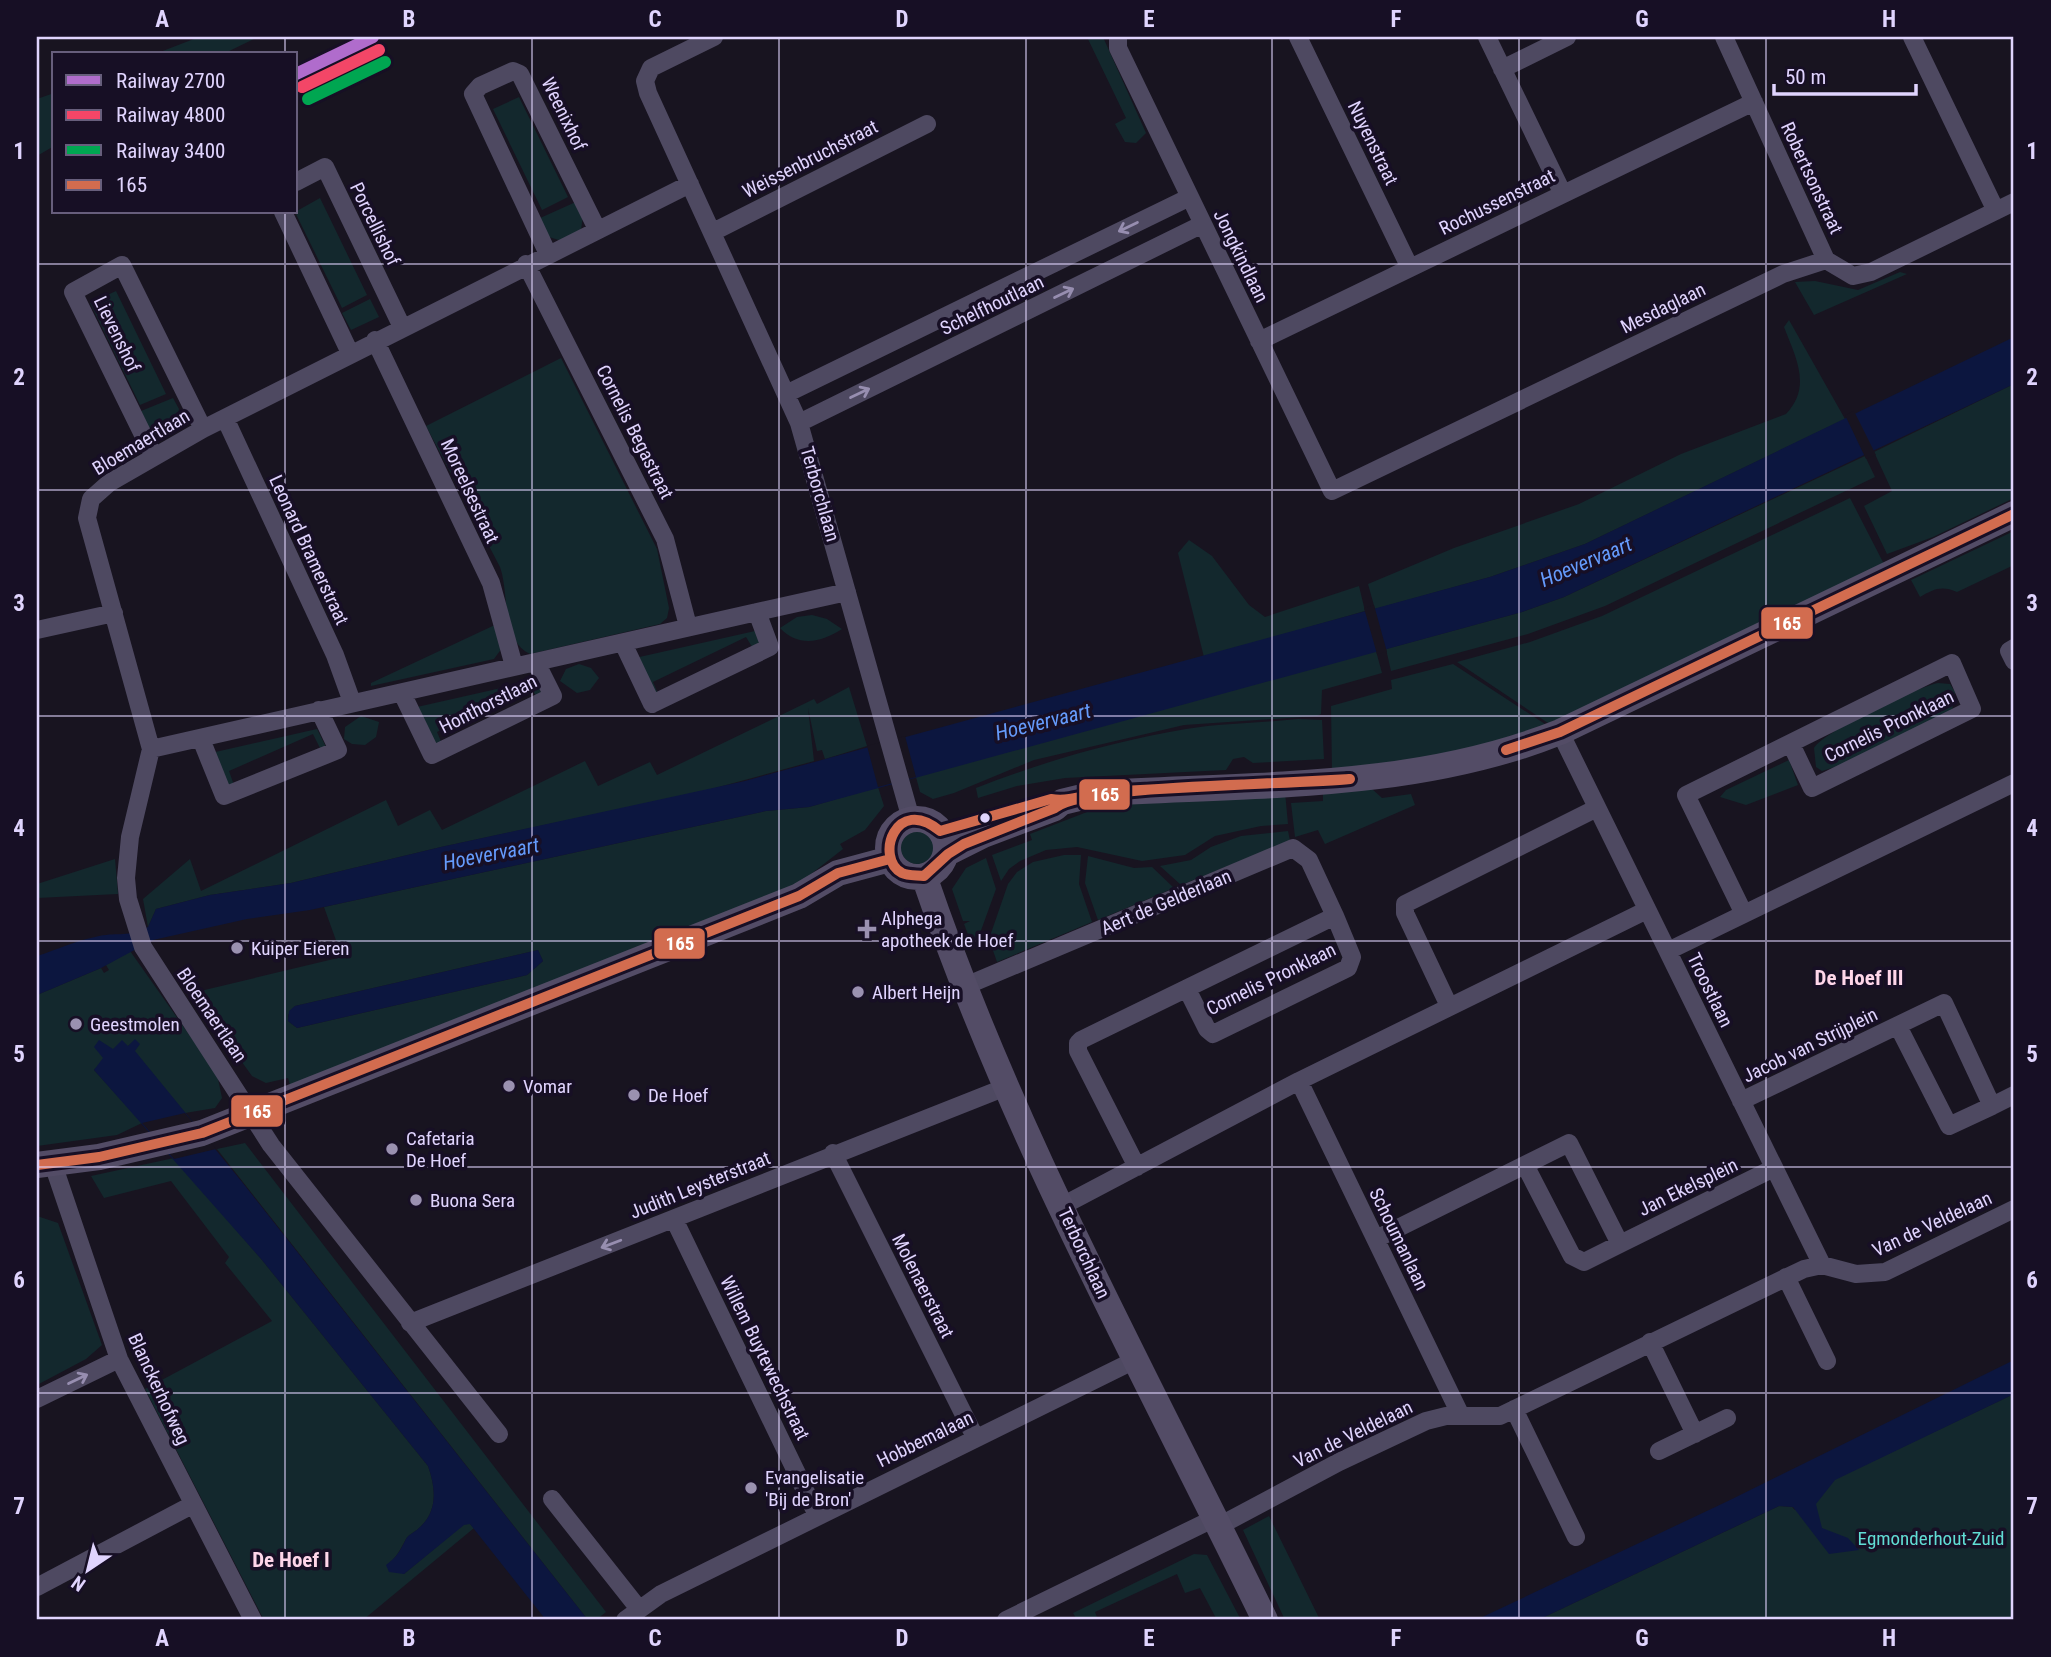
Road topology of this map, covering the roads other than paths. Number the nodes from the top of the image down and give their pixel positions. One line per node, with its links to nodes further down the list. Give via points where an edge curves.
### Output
1 (714, 37): 12 (street, Terborchlaan, via 651,68 645,81)
2 (1118, 37): 14 (street, Jongkindlaan, via 1118,47)
3 (1298, 37): 24 (street, Nuyenstraat)
4 (1487, 37): 8 (street)
5 (1567, 37): 8 (street)
6 (1724, 37): 9 (street, Robertsonstraat)
7 (1912, 37): 16 (street)
8 (1502, 69): 13 (street)
9 (1754, 102): 13 (street, Rochussenstraat); 22 (street, Robertsonstraat)
10 (927, 124): 20 (street, Weissenbruchstraat)
11 (298, 181): 25 (street, Porcellishof, via 325,167)
12 (690, 184): 19 (street, Bloemaertlaan); 20 (street, Terborchlaan)
13 (1562, 192): 24 (street, Rochussenstraat)
14 (1190, 197): 18 (street, Jongkindlaan); 29 (street, Schelfhoutlaan, one-way to 29)
15 (2014, 202): 16 (street)
16 (1996, 211): 22 (street, via 1871,272 1853,276)
17 (284, 214): 28 (street)
18 (1203, 225): 27 (street, Jongkindlaan); 31 (street, Schelfhoutlaan, one-way to 18)
19 (597, 229): 21 (street, Bloemaertlaan); 21 (street, Weenixhof, via 520,74 513,71 480,86 472,94)
20 (713, 232): 29 (street, Terborchlaan)
21 (548, 254): 23 (street, Bloemaertlaan)
22 (1826, 260): 34 (street, Mesdaglaan, via 1783,274)
23 (526, 264): 25 (street, Bloemaertlaan); 39 (street, Cornelis Begastraat, via 665,539)
24 (1410, 268): 27 (street, Rochussenstraat)
25 (402, 327): 26 (street, Bloemaertlaan)
26 (375, 340): 28 (street, Bloemaertlaan); 45 (street, Moreelsestraat, via 491,583)
27 (1259, 341): 34 (street, Jongkindlaan)
28 (350, 353): 30 (street, Bloemaertlaan)
29 (788, 393): 31 (street, Terborchlaan)
30 (225, 418): 32 (street, Bloemaertlaan); 47 (street, Leonard Bramerstraat, via 335,655)
31 (799, 423): 36 (street, Terborchlaan)
32 (203, 429): 33 (street, Bloemaertlaan); 33 (street, Lievenshof, via 122,265 84,285 73,292)
33 (154, 457): 38 (street, Bloemaertlaan, via 91,499 87,518)
34 (1332, 491)
35 (2014, 514): 49 (street)
36 (847, 592): 37 (street); 55 (street, Terborchlaan)
37 (757, 612): 39 (street); 41 (street, via 770,647 652,704)
38 (114, 613): 40 (street); 52 (street, Bloemaertlaan)
39 (688, 626): 41 (street, Honthorstlaan)
40 (37, 630)
41 (623, 643): 44 (street, Honthorstlaan)
42 (2014, 648): 43 (street, via 2009,651)
43 (2014, 661)
44 (536, 662): 45 (street, Honthorstlaan); 46 (street, Honthorstlaan, via 553,696 432,755)
45 (514, 666): 46 (street, Honthorstlaan)
46 (402, 693): 47 (street, Honthorstlaan)
47 (352, 702): 48 (street, Honthorstlaan)
48 (319, 710): 50 (street, Honthorstlaan); 50 (street, via 338,750 224,796)
49 (1560, 732): 54 (street, Troostlaan); 56 (street, via 1505,753 1416,773 1100,793 1062,802 983,835)
50 (201, 739): 52 (street, Honthorstlaan)
51 (1791, 744): 51 (street, Cornelis Pronklaan, via 1812,788 1972,709 1952,663); 60 (street, Cornelis Pronklaan, via 1686,795)
52 (151, 749): 72 (street, Bloemaertlaan, via 136,805 127,864 128,899 140,938 165,986)
53 (2014, 783): 60 (street)
54 (1597, 808): 59 (street, Troostlaan); 65 (street, via 1405,904 1405,913)
55 (911, 819): 56 (street, via 930,821); 57 (street, via 891,834)
56 (944, 842): 58 (street, via 939,868)
57 (890, 859): 58 (street, via 900,872); 72 (street, via 838,873 799,896)
58 (924, 876): 63 (street, Terborchlaan)
59 (1647, 910): 62 (street, Troostlaan); 65 (street)
60 (1744, 914): 62 (street)
61 (1335, 916): 63 (street, Aert de Gelderlaan, via 1309,860 1293,848); 64 (street, Cornelis Pronklaan); 64 (street, Cornelis Pronklaan, via 1352,957 1348,968 1217,1032 1207,1029)
62 (1668, 951): 70 (street, Troostlaan)
63 (963, 987): 68 (street, Terborchlaan)
64 (1187, 989): 76 (street, Cornelis Pronklaan, via 1078,1043)
65 (1449, 1006): 67 (street)
66 (1898, 1026): 70 (street, Jacob van Strijplein); 71 (street, Jacob van Strijplein, via 1949,1126); 71 (street, Jacob van Strijplein, via 1944,1003)
67 (1299, 1081): 76 (street); 81 (street, Schoumanlaan)
68 (1006, 1087): 73 (street, Judith Leysterstraat); 78 (street, Terborchlaan)
69 (2014, 1095): 71 (street, Jacob van Strijplein)
70 (1741, 1101): 77 (street, Troostlaan)
71 (1992, 1106)
72 (252, 1111): 74 (street, via 202,1133 161,1144); 85 (street, via 271,1145)
73 (833, 1153): 80 (street, Judith Leysterstraat); 96 (street, Molenaerstraat)
74 (45, 1164): 87 (street, Blanckerhofweg)
75 (1525, 1165): 81 (street); 82 (street, Jan Ekelsplein, via 1572,1256 1584,1262); 82 (street, via 1569,1143)
76 (1137, 1167): 78 (street)
77 (1774, 1168): 82 (street, Jan Ekelsplein); 83 (street, Troostlaan)
78 (1062, 1206): 88 (street, Terborchlaan)
79 (2014, 1209): 83 (street, Van de Veldelaan, via 1885,1272 1856,1274)
80 (674, 1219): 85 (street, Judith Leysterstraat, one-way to 85); 100 (street, Willem Buytewechstraat)
81 (1376, 1239): 92 (street, Schoumanlaan)
82 (1620, 1244)
83 (1822, 1265): 84 (street, Van de Veldelaan)
84 (1786, 1277): 86 (street, Van de Veldelaan); 89 (street)
85 (410, 1323): 94 (street)
86 (1650, 1342): 91 (street, Van de Veldelaan); 95 (street)
87 (119, 1359): 90 (street, one-way to 87); 99 (street, Blanckerhofweg)
88 (1135, 1360): 96 (street, Hobbemalaan); 101 (street, Terborchlaan)
89 (1827, 1361)
90 (37, 1399)
91 (1514, 1409): 92 (street, Van de Veldelaan, via 1492,1417); 102 (street)
92 (1461, 1416): 101 (street, Van de Veldelaan, via 1434,1418 1405,1430)
93 (1727, 1418): 95 (street)
94 (499, 1434)
95 (1695, 1434): 97 (street)
96 (975, 1437): 100 (street, Hobbemalaan)
97 (1659, 1451)
98 (552, 1499): 104 (street)
99 (192, 1505): 103 (street); 105 (street, Blanckerhofweg)
100 (817, 1515): 104 (street, Hobbemalaan, via 661,1594)
101 (1217, 1522): 106 (street, Van de Veldelaan); 107 (street, Terborchlaan)
102 (1576, 1537)
103 (37, 1587)
104 (634, 1616)
105 (253, 1620)
106 (1006, 1620)
107 (1265, 1620)

